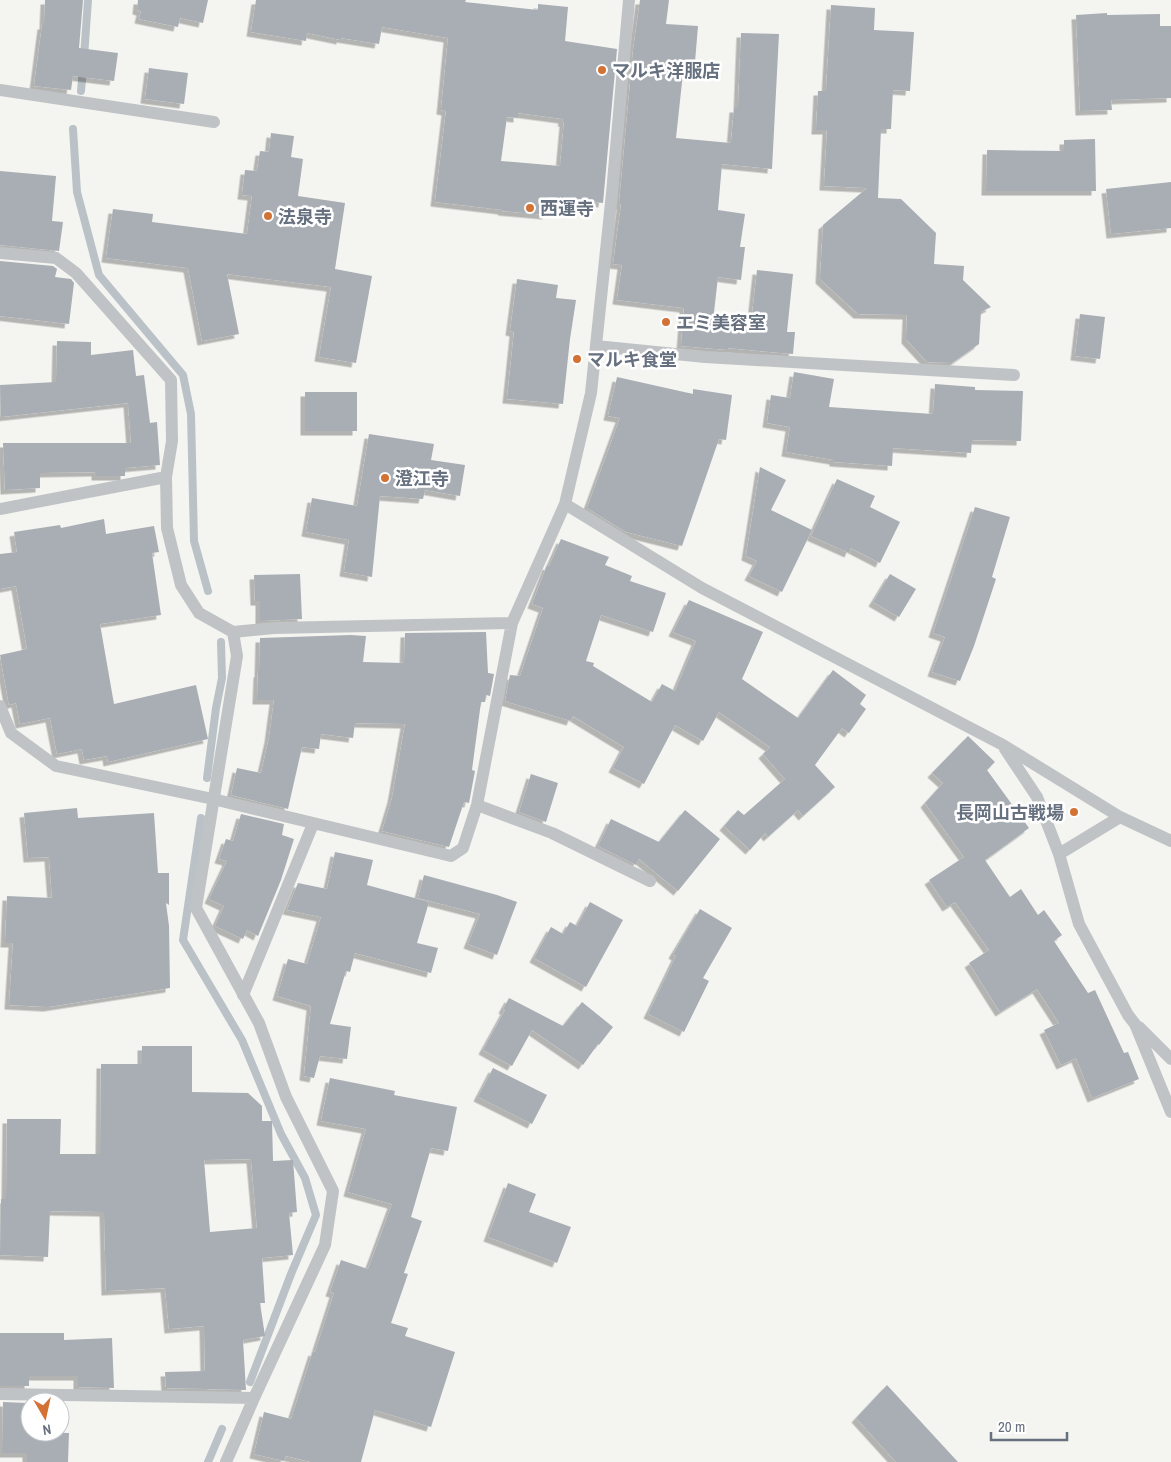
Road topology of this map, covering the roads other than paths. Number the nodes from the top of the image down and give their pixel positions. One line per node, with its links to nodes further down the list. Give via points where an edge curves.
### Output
1 (629, 0): 5 (lane)
2 (0, 90): 3 (lane)
3 (214, 122)
4 (0, 253): 7 (lane, via 56,258 76,273 171,380 172,441)
5 (596, 346): 6 (lane, via 705,357); 8 (lane, via 591,393)
6 (1014, 375)
7 (166, 477): 9 (lane); 11 (lane, via 167,528 181,585 199,613)
8 (565, 504): 10 (lane); 13 (lane, via 702,588)
9 (0, 509)
10 (512, 623): 11 (lane, via 274,628); 15 (lane)
11 (233, 632): 14 (lane, via 237,656)
12 (0, 706): 14 (lane, via 11,733 56,766)
13 (1003, 745): 16 (lane); 19 (lane, via 1038,797)
14 (213, 799): 17 (lane); 21 (lane, via 196,908)
15 (477, 804): 17 (lane, via 463,848 451,856); 20 (lane, via 552,833)
16 (1120, 817): 18 (lane); 19 (lane)
17 (314, 824): 21 (lane)
18 (1171, 841)
19 (1059, 854): 22 (lane, via 1079,924)
20 (650, 881)
21 (243, 995): 26 (lane, via 259,1023 286,1097 333,1191 325,1245)
22 (1135, 1024): 23 (lane); 24 (lane)
23 (1171, 1058)
24 (1171, 1112)
25 (0, 1394): 26 (lane)
26 (254, 1398): 27 (lane)
27 (226, 1462)

